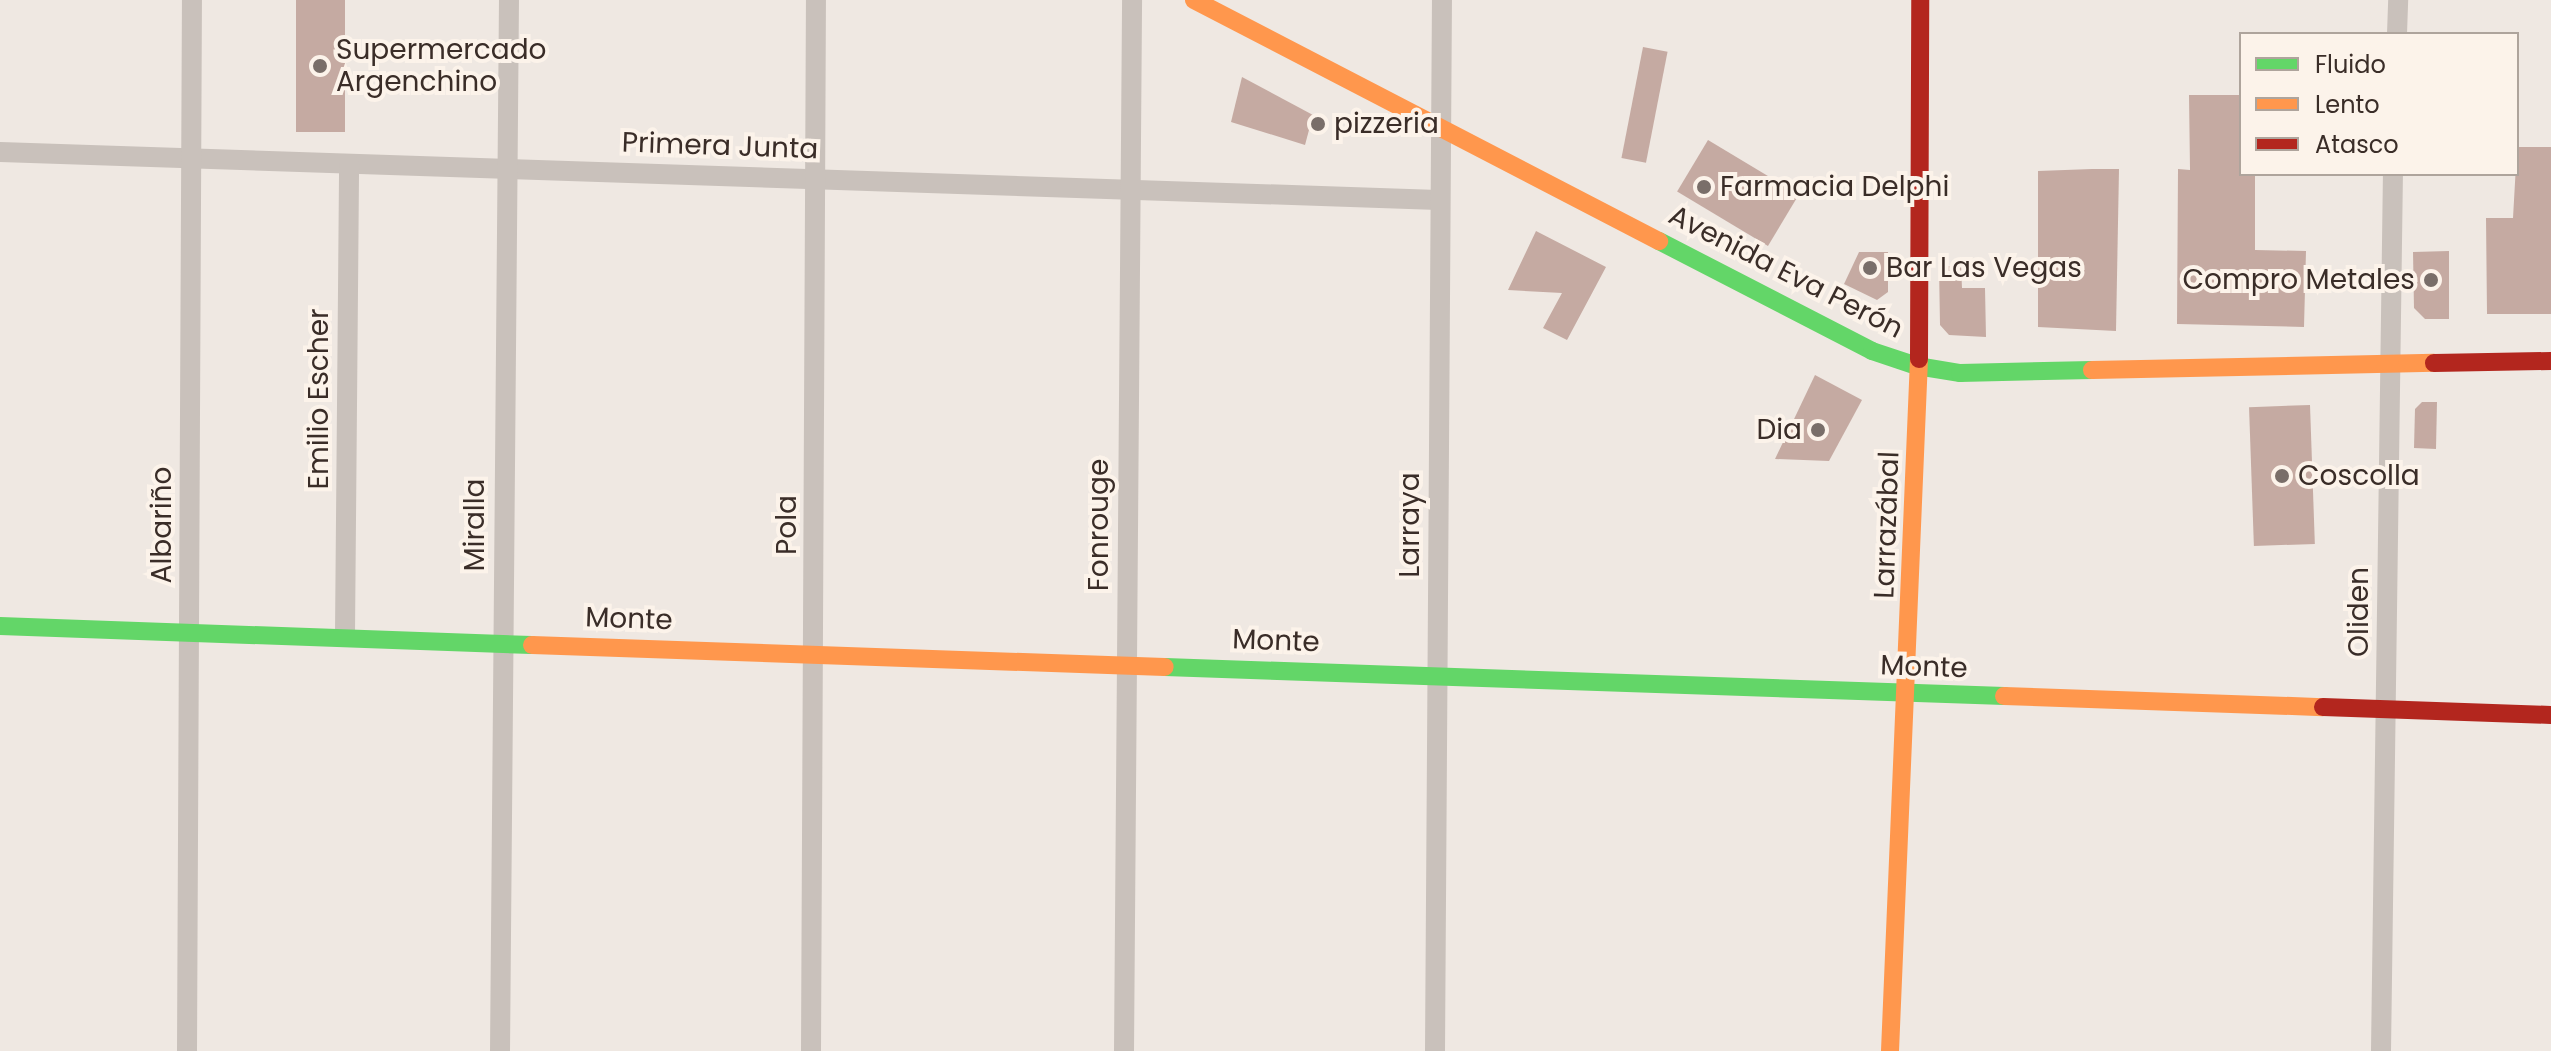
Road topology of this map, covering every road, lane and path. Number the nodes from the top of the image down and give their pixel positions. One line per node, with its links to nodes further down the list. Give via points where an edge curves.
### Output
1 (192, 0): 12 (street, Albariño)
2 (509, 0): 14 (street, Miralla)
3 (816, 0): 16 (street, Pola)
4 (1132, 0): 17 (street, Fonrouge)
5 (1194, 0): 10 (street, Avenida Eva Perón)
6 (1442, 0): 10 (street, Larraya)
7 (1920, 0): 20 (street, Larrazábal)
8 (2398, 0): 9 (street)
9 (2397, 32)
10 (1440, 127): 18 (street, Larraya); 20 (street, Avenida Eva Perón, via 1872,351)
11 (0, 152): 12 (street, Primera Junta)
12 (192, 158): 13 (street, Primera Junta); 23 (street, Albariño)
13 (349, 164): 14 (street, Primera Junta); 24 (street, Emilio Escher)
14 (503, 166): 16 (street, Primera Junta); 25 (street, Miralla)
15 (2393, 176): 21 (street, Oliden)
16 (816, 177): 17 (street, Primera Junta); 26 (street, Pola)
17 (1128, 190): 18 (street, Primera Junta); 27 (street, Fonrouge)
18 (1438, 200): 28 (street, Larraya)
19 (2551, 361): 21 (street, Avenida Eva Perón)
20 (1917, 366): 21 (street, Avenida Eva Perón, via 1960,373); 29 (street, Larrazábal)
21 (2389, 366): 30 (street, Oliden)
22 (0, 626): 23 (street, Monte)
23 (190, 632): 24 (street, Monte); 32 (street, Albariño)
24 (345, 634): 25 (street, Monte)
25 (503, 643): 26 (street, Monte); 33 (street, Miralla)
26 (815, 654): 27 (street, Monte); 34 (street, Pola)
27 (1126, 664): 28 (street, Monte); 35 (street, Fonrouge)
28 (1438, 674): 29 (street, Monte); 36 (street, Larraya)
29 (1908, 695): 30 (street, Monte); 37 (street, Larrazábal)
30 (2386, 710): 31 (street, Monte); 38 (street, Oliden)
31 (2551, 715)
32 (187, 1051)
33 (500, 1051)
34 (811, 1051)
35 (1124, 1051)
36 (1435, 1051)
37 (1890, 1051)
38 (2381, 1051)

